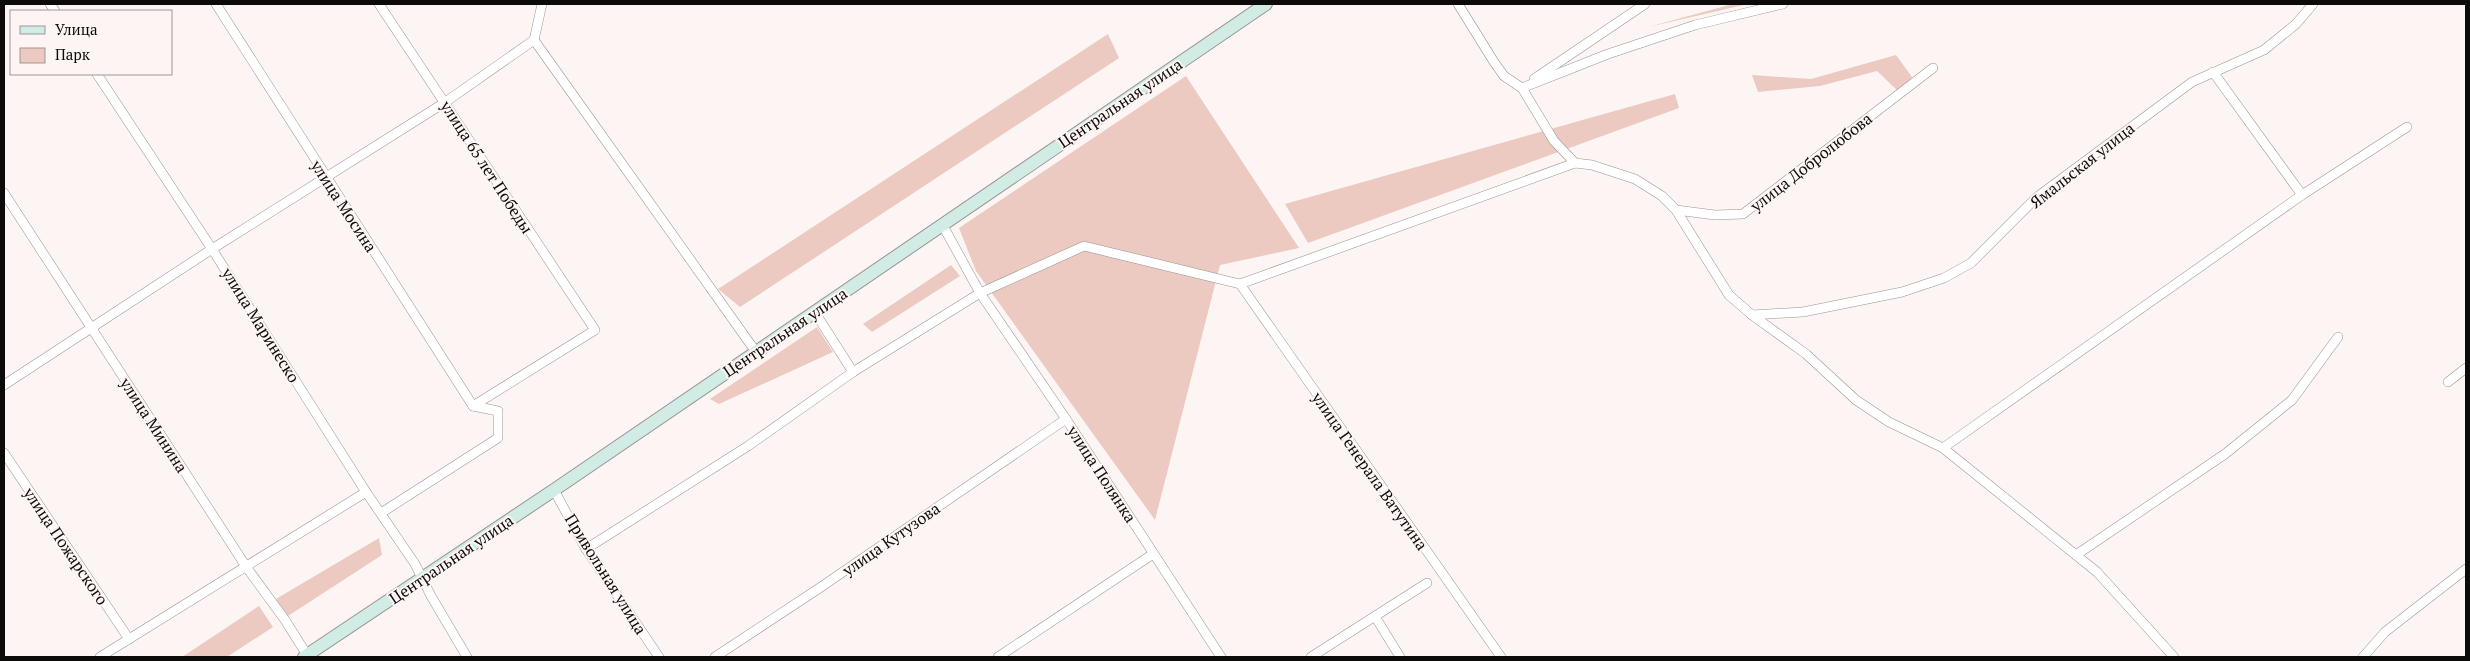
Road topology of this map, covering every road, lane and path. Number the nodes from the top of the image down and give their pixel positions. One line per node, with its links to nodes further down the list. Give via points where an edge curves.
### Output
1 (216, 4): 17 (street, улица Мосина)
2 (380, 4): 14 (street, улица 65 лет Победы)
3 (542, 4): 9 (street)
4 (1266, 4): 21 (main road, Центральная улица)
5 (1458, 4): 13 (street, via 1504,76)
6 (1645, 4): 13 (street)
7 (1783, 4): 13 (street, via 1695,25 1608,54)
8 (2313, 4): 11 (street, Ямальская улица, via 2296,24 2264,50)
9 (534, 40): 14 (street); 29 (street)
10 (1933, 68): 20 (street, улица Добролюбова, via 1743,214)
11 (2213, 72): 19 (street); 26 (street, Ямальская улица, via 2192,82 2038,197 1971,264 1944,278 1902,292 1803,312)
12 (98, 75): 22 (street, улица Маринеско)
13 (1522, 88): 16 (street, via 1554,141)
14 (444, 103): 17 (street); 34 (street, улица 65 лет Победы, via 594,330)
15 (2407, 127): 19 (street)
16 (1575, 163): 20 (street, via 1635,179 1662,196); 23 (street)
17 (326, 178): 22 (street); 34 (street, улица Мосина)
18 (4, 193): 27 (street, улица Минина)
19 (2302, 195): 36 (street)
20 (1676, 210): 26 (street, via 1729,295)
21 (942, 224): 24 (street, улица Полянка); 25 (main road, Центральная улица)
22 (212, 249): 27 (street); 39 (street, улица Маринеско)
23 (1240, 284): 24 (street, via 1084,246); 59 (street, улица Генерала Ватутина)
24 (980, 293): 31 (street); 35 (street, улица Полянка)
25 (814, 311): 29 (main road, Центральная улица); 31 (street)
26 (1752, 315): 36 (street, via 1806,354 1856,400 1889,422)
27 (91, 328): 33 (street); 44 (street, улица Минина)
28 (2338, 337): 43 (street, via 2292,400 2225,454)
29 (756, 352): 38 (main road, Центральная улица)
30 (2466, 368): 32 (street)
31 (852, 372): 41 (street, via 748,446)
32 (2448, 382)
33 (4, 385)
34 (473, 406): 40 (street, via 498,411 498,438)
35 (1066, 419): 42 (street, улица Полянка); 54 (street, улица Кутузова)
36 (1943, 448): 43 (street)
37 (4, 453): 49 (street, улица Пожарского)
38 (554, 490): 41 (street, Привольная улица); 46 (main road, Центральная улица)
39 (366, 492): 40 (street, улица Маринеско); 44 (street)
40 (381, 513): 46 (street, улица Маринеско)
41 (586, 549): 53 (street, Привольная улица)
42 (1153, 554): 55 (street); 56 (street, улица Полянка)
43 (2076, 555): 60 (street, via 2098,572)
44 (247, 568): 49 (street); 50 (street, улица Минина, via 286,620)
45 (2466, 569): 61 (street, via 2384,632)
46 (423, 578): 50 (main road, Центральная улица); 52 (street)
47 (1427, 583): 48 (street)
48 (1376, 618): 57 (street); 58 (street)
49 (129, 639): 51 (street)
50 (305, 656)
51 (100, 657)
52 (467, 657)
53 (659, 657)
54 (715, 657)
55 (998, 657)
56 (1221, 657)
57 (1311, 657)
58 (1400, 657)
59 (1501, 657)
60 (2174, 657)
61 (2363, 657)

